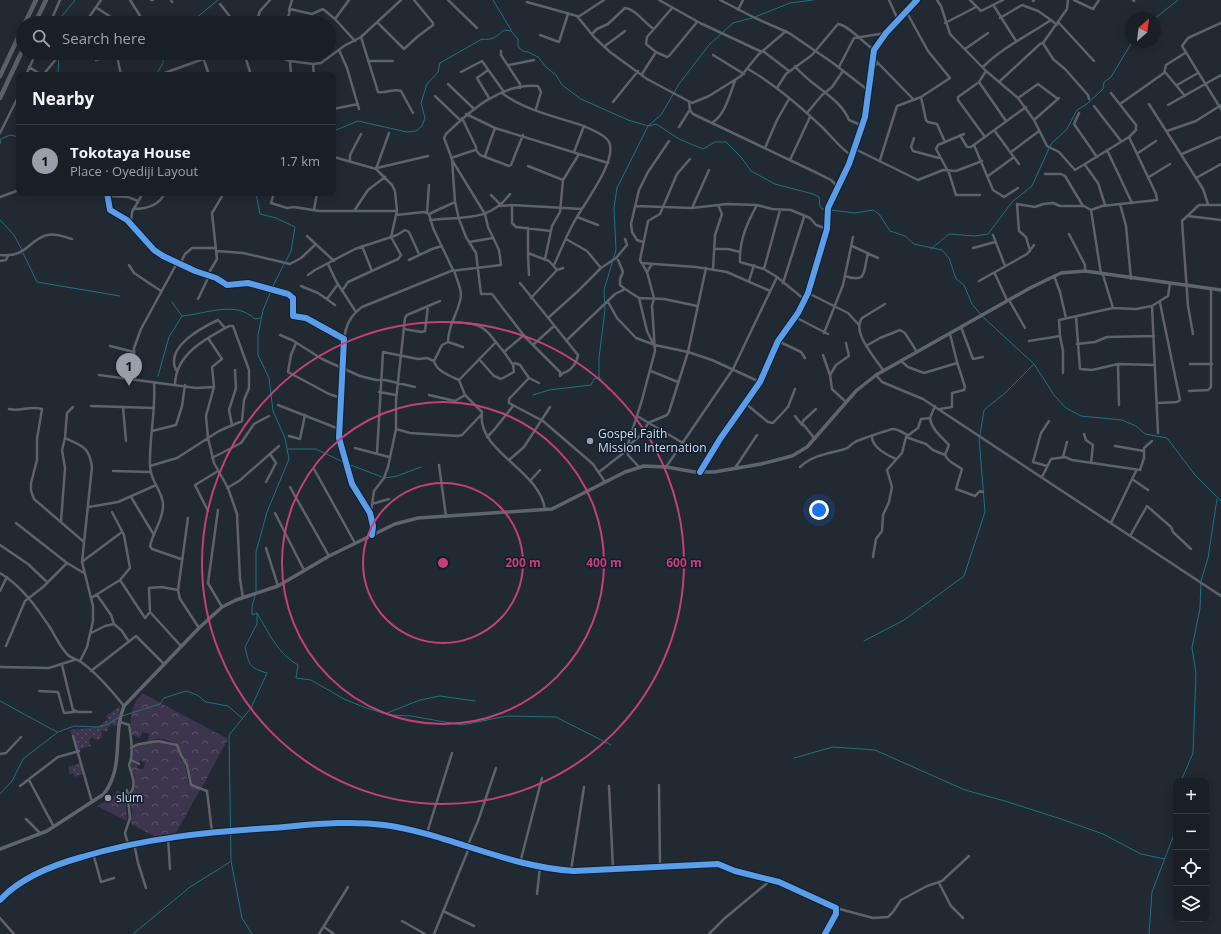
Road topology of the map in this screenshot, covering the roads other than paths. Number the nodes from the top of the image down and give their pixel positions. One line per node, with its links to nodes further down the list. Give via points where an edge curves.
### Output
1 (36, 0): 34 (highway)
2 (46, 0): 35 (highway)
3 (60, 0): 36 (street)
4 (101, 0): 28 (street)
5 (130, 0): 39 (street)
6 (270, 0): 41 (street)
7 (292, 0): 30 (street)
8 (349, 0): 44 (street)
9 (402, 0): 50 (street)
10 (414, 0): 50 (street, via 433,25 404,49)
11 (448, 0): 55 (street)
12 (604, 0): 45 (street)
13 (720, 0): 31 (street)
14 (743, 0): 31 (street)
15 (889, 0): 48 (street)
16 (917, 0): 32 (street)
17 (937, 0): 52 (street)
18 (970, 0): 27 (street)
19 (1003, 0): 26 (street)
20 (1068, 0): 54 (street, via 1067,9)
21 (1074, 0): 22 (street, via 1093,9)
22 (1099, 0)
23 (661, 1): 29 (street)
24 (527, 2): 33 (street)
25 (220, 4): 40 (street)
26 (994, 6): 27 (street, via 981,11); 46 (street)
27 (976, 7): 52 (street)
28 (97, 8): 37 (street); 38 (street)
29 (672, 8): 51 (street); 56 (street)
30 (289, 10): 42 (street); 43 (street, via 312,14 323,9)
31 (738, 10): 58 (street)
32 (906, 11): 48 (street); 139 (street, via 928,51 950,78)
33 (568, 14): 45 (street); 62 (street, via 559,42)
34 (28, 16)
35 (38, 16)
36 (53, 16)
37 (91, 16)
38 (109, 16)
39 (140, 16)
40 (229, 16)
41 (258, 16)
42 (288, 16)
43 (332, 16)
44 (336, 17)
45 (578, 17): 61 (street)
46 (1000, 18): 49 (street, via 1022,5 1038,11); 66 (street)
47 (336, 19): 65 (street)
48 (898, 20): 59 (street)
49 (1051, 20): 54 (street); 66 (street)
50 (377, 22): 63 (street)
51 (697, 22): 74 (street); 77 (street, via 669,56)
52 (945, 22): 70 (street, via 950,34)
53 (1221, 23): 78 (street, via 1185,40 1182,44)
54 (1058, 24): 68 (street); 94 (street)
55 (476, 28)
56 (654, 30): 61 (street, via 627,8); 77 (street, via 647,37 646,44)
57 (625, 31): 69 (street)
58 (786, 32): 74 (street); 75 (street)
59 (886, 33): 64 (street); 72 (street)
60 (988, 33): 70 (street)
61 (592, 34): 69 (street)
62 (540, 35)
63 (361, 37): 65 (street); 92 (street)
64 (858, 37): 72 (street); 75 (street, via 838,24); 100 (street, via 851,41)
65 (355, 41): 71 (street)
66 (1016, 41): 101 (street, via 998,52)
67 (16, 42): 124 (highway)
68 (1043, 43): 126 (street); 145 (street, via 1053,59 1065,69)
69 (605, 46): 105 (street)
70 (965, 49): 101 (street)
71 (339, 50): 76 (street); 149 (street)
72 (874, 50): 80 (street)
73 (501, 51): 97 (street)
74 (762, 51): 102 (street); 106 (street)
75 (815, 51): 98 (street); 100 (street)
76 (336, 52)
77 (656, 52): 121 (street)
78 (1185, 53): 119 (street, via 1166,65); 120 (street)
79 (714, 55): 122 (street)
80 (872, 58): 95 (street); 103 (street)
81 (18, 60): 140 (highway)
82 (32, 60): 99 (street)
83 (55, 60): 111 (street)
84 (118, 60): 112 (street)
85 (203, 60): 113 (street)
86 (206, 60): 114 (street)
87 (246, 60): 115 (street)
88 (287, 60): 91 (street)
89 (327, 60): 96 (street)
90 (534, 60): 97 (street)
91 (290, 61): 96 (street); 116 (street)
92 (368, 61): 93 (street); 161 (street, via 378,92 401,91)
93 (394, 61)
94 (1094, 61)
95 (878, 62): 103 (street); 144 (street)
96 (313, 64): 117 (street)
97 (509, 65): 131 (street)
98 (795, 66): 106 (street); 135 (street, via 805,77)
99 (29, 67): 109 (street); 110 (street)
100 (839, 67): 107 (street)
101 (983, 67): 108 (street)
102 (748, 69): 122 (street); 132 (street)
103 (871, 69): 133 (street)
104 (488, 70): 118 (street, via 480,61); 134 (street); 141 (street, via 477,78)
105 (638, 71): 121 (street); 147 (street)
106 (790, 71): 132 (street, via 782,78)
107 (843, 71): 133 (street); 135 (street)
108 (986, 71): 126 (street); 127 (street)
109 (27, 72)
110 (37, 72)
111 (45, 72)
112 (120, 72)
113 (168, 72)
114 (208, 72)
115 (250, 72)
116 (291, 72)
117 (314, 72)
118 (461, 72)
119 (1165, 72): 130 (street); 150 (street)
120 (1198, 72): 129 (street); 130 (street)
121 (642, 74): 148 (street)
122 (744, 74): 125 (street)
123 (1221, 75): 129 (street)
124 (0, 76)
125 (735, 80): 148 (street, via 709,96 696,102); 169 (street, via 727,103 717,120)
126 (1000, 81): 143 (street)
127 (978, 82): 168 (street); 183 (street, via 960,95 958,100)
128 (448, 84): 157 (street)
129 (1205, 84): 138 (street); 155 (street)
130 (1177, 86): 138 (street)
131 (520, 88): 134 (street); 159 (street, via 539,86 541,92)
132 (777, 88): 142 (street)
133 (868, 91): 171 (street)
134 (503, 92): 141 (street); 159 (street, via 519,105)
135 (826, 92): 162 (street); 171 (street, via 849,120)
136 (1111, 93): 150 (street)
137 (435, 96): 166 (street)
138 (1185, 96): 152 (street)
139 (922, 97): 144 (street); 190 (street, via 926,120 936,124)
140 (0, 98)
141 (490, 98): 157 (street)
142 (789, 98): 162 (street); 192 (street, via 776,120)
143 (1018, 98): 154 (street); 167 (street, via 1038,84 1059,99)
144 (913, 99): 211 (street, via 896,108)
145 (1089, 99)
146 (16, 101): 176 (street)
147 (613, 102)
148 (689, 102): 160 (street)
149 (358, 104): 156 (street); 158 (street)
150 (1120, 104): 184 (street, via 1137,128)
151 (1149, 104): 175 (street)
152 (1168, 105)
153 (1094, 106): 188 (street)
154 (1026, 107): 167 (street); 168 (street)
155 (1220, 107): 175 (street, via 1196,121)
156 (336, 108)
157 (473, 108): 164 (street)
158 (359, 109)
159 (536, 110): 170 (street)
160 (690, 110): 169 (street, via 693,114); 172 (street)
161 (413, 113)
162 (807, 113): 165 (street)
163 (1079, 113): 204 (street, via 1074,124)
164 (466, 114): 166 (street); 173 (street)
165 (810, 116): 203 (street); 210 (street)
166 (461, 119): 194 (street); 208 (street, via 444,136)
167 (1034, 120): 177 (street)
168 (1006, 121): 174 (street)
169 (713, 122): 192 (street)
170 (584, 126): 196 (street); 214 (street, via 609,141)
171 (863, 126): 193 (street)
172 (679, 127)
173 (495, 128): 181 (street); 202 (street)
174 (994, 130): 183 (street); 197 (street)
175 (1167, 131): 200 (street)
176 (0, 132)
177 (1039, 132): 197 (street); 218 (street, via 1047,146 1059,152 1073,169 1078,170)
178 (389, 133): 220 (street)
179 (361, 134): 212 (street, via 350,155)
180 (964, 134): 182 (street)
181 (523, 135): 196 (street); 202 (street, via 510,166)
182 (960, 135): 190 (street); 191 (street, via 967,147)
183 (985, 137): 191 (street)
184 (1129, 137): 188 (street); 198 (street)
185 (1221, 137): 200 (street)
186 (914, 138): 207 (street, via 911,147 913,151)
187 (669, 141): 254 (street, via 641,185)
188 (1120, 141): 195 (street)
189 (1156, 141): 198 (street)
190 (945, 142): 207 (street, via 936,147)
191 (974, 145): 213 (street)
192 (765, 148): 210 (street)
193 (855, 149): 203 (street); 211 (street)
194 (476, 150): 202 (street); 208 (street)
195 (1107, 150): 204 (street); 246 (street)
196 (574, 152): 199 (street)
197 (1011, 152): 205 (street)
198 (1138, 153): 225 (street)
199 (579, 154): 214 (street); 228 (street)
200 (1182, 154): 227 (street)
201 (428, 156): 220 (street)
202 (485, 156)
203 (852, 156): 230 (street)
204 (1097, 156): 218 (street)
205 (1014, 157): 215 (street); 224 (street)
206 (336, 158): 212 (street)
207 (940, 158): 222 (street)
208 (452, 159): 245 (street); 268 (street)
209 (690, 159): 258 (street, via 677,174)
210 (790, 160): 230 (street, via 830,180)
211 (880, 160): 222 (street, via 918,180)
212 (350, 161): 220 (street)
213 (982, 161): 222 (street, via 956,171); 224 (street)
214 (608, 163): 261 (street)
215 (1019, 164)
216 (1170, 164): 225 (street)
217 (1221, 164): 227 (street)
218 (1086, 165): 256 (street, via 1102,192)
219 (528, 166): 228 (street)
220 (376, 168): 226 (street)
221 (709, 170): 259 (street)
222 (946, 170): 235 (street, via 956,195)
223 (1045, 174): 255 (street, via 1065,176)
224 (988, 176): 231 (street, via 993,190 1000,196 1004,197)
225 (1148, 176): 246 (street, via 1157,200)
226 (385, 177): 265 (street, via 368,190); 266 (street, via 395,191)
227 (1196, 178): 248 (street)
228 (563, 180): 257 (street)
229 (429, 185): 267 (street)
230 (839, 188): 279 (street, via 828,210)
231 (1018, 188)
232 (16, 191): 243 (street)
233 (510, 194): 253 (street)
234 (491, 195): 253 (street)
235 (980, 195)
236 (107, 196): 276 (street, via 110,209)
237 (121, 196): 244 (street)
238 (141, 196): 244 (street)
239 (163, 196): 260 (street, via 154,205)
240 (222, 196): 298 (street, via 212,213)
241 (273, 196): 262 (street, via 271,203 273,205)
242 (316, 196): 262 (street)
243 (0, 197)
244 (138, 201): 260 (street)
245 (455, 202): 267 (street); 273 (street)
246 (1132, 203): 247 (street)
247 (1120, 204): 256 (street); 342 (street, via 1126,226)
248 (1208, 204): 249 (street); 270 (street, via 1196,207)
249 (1221, 204)
250 (512, 205): 253 (street); 257 (street); 278 (street, via 513,225)
251 (718, 205): 252 (street); 259 (street); 300 (street, via 722,214 715,235)
252 (757, 205): 263 (street); 303 (street, via 747,222)
253 (500, 206): 268 (street)
254 (636, 206): 258 (street); 291 (street, via 632,232 637,240)
255 (1084, 206): 264 (street); 302 (street, via 1060,206 1053,203 1028,208 1017,204 1019,231 1026,238)
256 (1104, 206): 264 (street)
257 (560, 208): 261 (street); 280 (street)
258 (663, 208): 259 (street); 291 (street, via 658,216 648,221)
259 (692, 208)
260 (133, 209): 276 (street)
261 (582, 209): 271 (street)
262 (314, 210): 265 (street)
263 (780, 210): 272 (street, via 792,210); 327 (street)
264 (1091, 210): 335 (street)
265 (354, 211): 266 (street)
266 (397, 211): 269 (street)
267 (428, 213): 269 (street); 274 (street)
268 (485, 214): 273 (street); 287 (street)
269 (396, 215): 284 (street)
270 (1188, 216): 275 (street); 350 (street, via 1182,221)
271 (577, 217): 277 (street); 288 (street)
272 (804, 217): 279 (street); 346 (street)
273 (459, 219): 274 (street); 290 (street)
274 (430, 220): 296 (street)
275 (1221, 220)
276 (131, 223): 316 (street, via 154,250)
277 (598, 225)
278 (528, 228): 280 (street); 304 (street)
279 (827, 229): 357 (street)
280 (551, 231): 310 (street)
281 (1068, 234): 333 (street, via 1085,265)
282 (993, 235): 292 (street)
283 (307, 236): 293 (street)
284 (391, 237): 295 (street); 305 (street, via 407,231); 331 (street, via 400,258)
285 (853, 237): 297 (street)
286 (72, 238): 308 (street, via 48,235 25,251)
287 (493, 238): 290 (street); 323 (street, via 499,250 501,265)
288 (566, 239): 320 (street); 325 (street, via 587,252)
289 (625, 239): 325 (street, via 626,246 616,258)
290 (469, 242): 323 (street, via 476,253)
291 (644, 242): 315 (street)
292 (995, 242): 299 (street); 322 (street)
293 (316, 244): 301 (street, via 290,264 243,253); 314 (street)
294 (1034, 245): 302 (street)
295 (362, 246): 314 (street); 331 (street)
296 (442, 246): 305 (street); 328 (street)
297 (852, 246): 306 (street); 340 (street)
298 (215, 248): 301 (street); 316 (street, via 192,248)
299 (973, 248)
300 (714, 249): 303 (street); 330 (street)
301 (216, 251): 339 (street, via 217,259)
302 (1030, 251): 322 (street, via 1019,260)
303 (740, 252): 321 (street, via 740,262)
304 (528, 253): 310 (street); 337 (street)
305 (419, 254): 311 (street)
306 (868, 254): 309 (street); 340 (street, via 860,279)
307 (0, 255): 308 (street)
308 (8, 256): 313 (street, via 6,260)
309 (878, 258)
310 (545, 259): 320 (street)
311 (409, 260)
312 (618, 260): 351 (street, via 623,272 620,285)
313 (0, 261)
314 (334, 261): 317 (street)
315 (641, 262): 318 (street); 332 (street)
316 (178, 263): 339 (street); 354 (street)
317 (328, 264): 336 (street); 347 (street)
318 (652, 264): 326 (street); 332 (street)
319 (129, 265): 354 (street, via 134,273)
320 (554, 265): 329 (street)
321 (754, 265): 327 (street); 343 (street)
322 (1005, 266): 334 (street)
323 (478, 268): 328 (street); 392 (street, via 481,294 492,294)
324 (564, 268): 329 (street)
325 (601, 268): 378 (street)
326 (706, 268): 330 (street); 371 (street)
327 (764, 269): 341 (street)
328 (454, 270): 375 (street, via 376,301); 380 (street, via 461,294)
329 (557, 270): 358 (street)
330 (712, 270): 343 (street, via 731,273)
331 (372, 271): 355 (street, via 348,282)
332 (647, 272): 360 (street)
333 (1085, 272): 335 (main road); 338 (main road)
334 (995, 274): 344 (street); 364 (street)
335 (1102, 274): 342 (main road); 374 (street)
336 (308, 275)
337 (530, 275)
338 (1054, 275): 364 (main road); 379 (street)
339 (208, 276): 361 (street); 396 (street, via 227,285 248,283 288,294 294,303 293,316 306,318)
340 (845, 276): 372 (street)
341 (777, 277): 346 (street); 356 (street)
342 (1131, 279): 348 (main road)
343 (748, 281): 356 (street)
344 (979, 281)
345 (520, 283): 358 (street)
346 (783, 283): 363 (street)
347 (338, 284): 355 (street); 362 (street)
348 (1170, 284): 350 (main road); 367 (street, via 1168,296)
349 (301, 286): 362 (street)
350 (1187, 286): 352 (main road); 390 (street)
351 (625, 289): 359 (street); 366 (street, via 615,294)
352 (1211, 289): 353 (main road); 424 (street)
353 (1221, 290)
354 (161, 291): 410 (street, via 141,329)
355 (342, 291): 375 (street)
356 (770, 291): 430 (street)
357 (808, 293): 363 (street); 372 (street)
358 (531, 298): 378 (street)
359 (639, 298): 360 (street); 406 (street, via 646,331)
360 (654, 298): 371 (street); 406 (street, via 652,306)
361 (198, 299)
362 (327, 299): 369 (street)
363 (805, 300): 376 (street)
364 (1008, 300): 383 (main road); 385 (street)
365 (440, 301): 370 (street)
366 (608, 302): 397 (street); 406 (street, via 617,318 636,338)
367 (1160, 303): 373 (street); 458 (street, via 1180,400)
368 (885, 304): 381 (street, via 862,318)
369 (335, 305)
370 (428, 306): 386 (street, via 405,316); 386 (street, via 425,331)
371 (697, 306): 412 (street)
372 (833, 306): 381 (street, via 848,313); 387 (street)
373 (1152, 306): 374 (street, via 1136,309); 394 (street)
374 (1113, 308): 377 (street)
375 (356, 312): 396 (street, via 346,325)
376 (795, 317): 387 (street); 398 (street)
377 (1076, 317): 379 (street); 405 (street)
378 (548, 318): 382 (street)
379 (1066, 318): 393 (street, via 1059,320)
380 (451, 322): 400 (street); 401 (street, via 481,325)
381 (859, 325): 408 (street)
382 (554, 326): 397 (street); 404 (street)
383 (961, 327): 389 (main road); 416 (street, via 973,358)
384 (225, 328): 395 (street); 428 (street, via 218,320 185,340 174,359); 481 (street, via 232,325 234,327 249,370 249,388 244,400 243,418)
385 (1025, 328)
386 (404, 329): 414 (street)
387 (824, 333): 388 (street)
388 (828, 334)
389 (950, 334): 413 (main road); 421 (street)
390 (1193, 334)
391 (280, 335): 399 (street)
392 (524, 335): 404 (street); 411 (street)
393 (1060, 336): 402 (street); 433 (street)
394 (1154, 336): 405 (street, via 1107,337 1095,342); 426 (street)
395 (208, 338): 428 (street, via 197,344); 448 (street, via 222,359 212,367)
396 (344, 339): 427 (street)
397 (566, 341): 404 (street, via 578,354 578,358 572,367 562,373)
398 (778, 341): 417 (street, via 801,352); 442 (street)
399 (296, 342): 427 (street); 456 (street, via 288,372)
400 (448, 342): 409 (street); 419 (street, via 442,346)
401 (496, 342): 411 (street); 418 (street)
402 (1029, 342)
403 (846, 343): 435 (street, via 849,356 836,366)
404 (534, 344)
405 (1077, 344): 422 (street, via 1080,369 1092,370)
406 (655, 345): 412 (street); 432 (street)
407 (110, 346): 410 (street)
408 (866, 346): 413 (street, via 900,330 905,333); 431 (street)
409 (463, 347)
410 (134, 352): 438 (street)
411 (504, 352): 425 (street)
412 (688, 352): 430 (street); 441 (street)
413 (917, 352): 420 (main road)
414 (401, 354): 419 (street); 439 (street, via 383,352); 444 (street)
415 (823, 355): 435 (street)
416 (983, 357)
417 (805, 358)
418 (479, 359): 425 (street, via 494,376 501,379 514,372); 440 (street)
419 (434, 360): 440 (street, via 434,364 444,373)
420 (901, 360): 421 (street, via 908,367 924,373); 431 (main road)
421 (957, 363): 471 (street, via 965,388 952,393 952,407)
422 (1118, 364): 426 (street); 461 (street)
423 (1190, 364): 424 (street)
424 (1212, 364): 452 (street, via 1210,389)
425 (513, 365): 437 (street, via 515,362 520,365)
426 (1155, 365): 458 (street)
427 (344, 369): 439 (street, via 360,376); 456 (street)
428 (176, 370): 446 (street)
429 (235, 370): 481 (street, via 236,388 229,410)
430 (733, 370): 442 (street); 499 (street)
431 (884, 370): 436 (main road)
432 (651, 371): 441 (street); 475 (street)
433 (1063, 373)
434 (99, 375): 438 (street)
435 (830, 375): 457 (street, via 832,389)
436 (876, 375): 457 (main road, via 860,386); 464 (street, via 882,382 918,395)
437 (529, 378): 445 (street); 463 (street, via 508,400)
438 (135, 379): 443 (street)
439 (380, 380): 444 (street); 451 (street)
440 (459, 380): 455 (street)
441 (678, 382): 480 (street, via 667,415)
442 (760, 382): 459 (street)
443 (154, 383): 446 (street); 468 (street)
444 (398, 383): 449 (street); 453 (street)
445 (539, 383)
446 (175, 384): 447 (street)
447 (185, 385): 448 (street); 485 (street, via 176,426)
448 (214, 387): 494 (street, via 206,416)
449 (415, 387)
450 (795, 389): 459 (street, via 788,407 773,423 768,422)
451 (379, 392): 453 (street); 506 (street)
452 (1189, 392)
453 (396, 395): 484 (street)
454 (429, 395): 455 (street, via 455,401)
455 (465, 395): 473 (street, via 482,412)
456 (341, 398): 483 (street)
457 (846, 402): 495 (main road)
458 (1158, 403): 486 (street)
459 (746, 404): 529 (street)
460 (278, 405): 472 (street)
461 (1119, 405)
462 (90, 406): 466 (street)
463 (513, 406): 478 (street); 491 (street)
464 (935, 406): 471 (street); 477 (street)
465 (74, 407): 493 (street, via 67,413)
466 (124, 407): 468 (street); 496 (street)
467 (550, 407): 478 (street)
468 (154, 408): 485 (street)
469 (9, 409): 552 (street, via 42,409 37,439 37,460 30,483 31,491 34,499)
470 (816, 409): 482 (street, via 804,420)
471 (940, 409): 530 (street)
472 (305, 415): 483 (street); 489 (street, via 300,439)
473 (481, 415): 484 (street, via 458,436 410,433); 491 (street, via 481,425)
474 (269, 416): 511 (street, via 254,424 241,443)
475 (637, 416): 480 (street); 502 (street)
476 (795, 416): 482 (street)
477 (930, 418): 490 (street, via 921,419 918,428); 508 (street, via 939,435 949,445)
478 (541, 420): 513 (street, via 524,447); 528 (street, via 588,459)
479 (1049, 421): 517 (street, via 1041,433 1033,462)
480 (648, 423): 499 (street); 502 (street, via 642,434)
481 (232, 425): 494 (street)
482 (803, 425): 495 (street)
483 (339, 429): 549 (street, via 341,447 352,484)
484 (396, 429): 509 (street)
485 (152, 431): 516 (street)
486 (1158, 433)
487 (1084, 434): 514 (street, via 1086,440 1093,445)
488 (757, 435): 522 (street)
489 (289, 436)
490 (907, 436): 492 (street, via 891,429); 508 (street); 512 (street, via 902,454)
491 (487, 437): 513 (street)
492 (872, 437): 512 (street, via 877,447 889,457); 520 (street, via 855,442 833,454 820,455)
493 (65, 438): 543 (street, via 87,450 90,455 92,467); 552 (street, via 62,450 65,468)
494 (208, 438): 511 (street); 516 (street, via 177,458)
495 (815, 439): 522 (main road, via 796,454)
496 (126, 441)
497 (1152, 441): 505 (street)
498 (1067, 442): 510 (street)
499 (683, 443): 519 (street)
500 (279, 446): 507 (street)
501 (1115, 446): 505 (street)
502 (627, 447): 504 (street)
503 (355, 448): 506 (street)
504 (626, 451): 518 (street); 528 (street)
505 (1144, 451): 524 (street, via 1142,467)
506 (377, 453): 509 (street)
507 (270, 454): 533 (street, via 276,463); 537 (street)
508 (945, 455): 539 (street, via 951,464 962,469 956,489 975,496)
509 (389, 457): 542 (street, via 384,478 374,491)
510 (1063, 457): 514 (street); 517 (street, via 1051,459)
511 (212, 458): 526 (street)
512 (896, 459): 565 (street, via 888,470 892,487 888,506 883,515 882,531 876,538)
513 (509, 460): 532 (street)
514 (1091, 463): 524 (street)
515 (438, 464): 550 (street)
516 (150, 466): 527 (street)
517 (1047, 466): 530 (street)
518 (639, 467): 519 (main road); 534 (main road)
519 (666, 467): 529 (main road)
520 (800, 467)
521 (314, 469): 560 (street)
522 (735, 469): 529 (main road)
523 (540, 470): 532 (street)
524 (1136, 470): 531 (street)
525 (113, 471): 527 (street)
526 (218, 471): 537 (street); 546 (street, via 195,485)
527 (150, 472): 535 (street)
528 (599, 472): 534 (street)
529 (700, 472)
530 (1042, 477): 554 (street)
531 (1132, 479): 538 (street); 554 (street)
532 (530, 481): 545 (street, via 543,500)
533 (266, 482)
534 (605, 482): 545 (main road, via 564,504)
535 (154, 486): 540 (street); 556 (street, via 163,498)
536 (290, 487): 564 (street)
537 (227, 488): 582 (street, via 237,514)
538 (1148, 490)
539 (982, 492)
540 (131, 497): 543 (street, via 118,502); 556 (street)
541 (389, 499): 542 (street)
542 (372, 504): 549 (street)
543 (89, 506): 559 (street)
544 (218, 510): 583 (street, via 208,583)
545 (545, 510): 550 (main road)
546 (208, 511)
547 (112, 512): 555 (street)
548 (275, 513): 569 (street)
549 (370, 513): 557 (street)
550 (446, 517): 557 (main road, via 405,520)
551 (188, 518): 566 (street)
552 (61, 522): 559 (street)
553 (16, 523): 568 (street)
554 (1110, 523): 558 (street)
555 (122, 532): 567 (street); 573 (street, via 128,548 130,568)
556 (154, 535): 566 (street, via 150,546 152,549)
557 (372, 536): 560 (main road)
558 (1130, 536): 563 (street, via 1147,506); 579 (street)
559 (84, 542): 567 (street)
560 (355, 544): 564 (main road)
561 (0, 545): 574 (street, via 28,564)
562 (266, 548): 575 (street)
563 (1191, 549)
564 (329, 556): 569 (main road)
565 (873, 556)
566 (181, 559): 576 (street)
567 (82, 562): 571 (street)
568 (67, 563): 571 (street); 574 (street)
569 (304, 570): 575 (main road)
570 (0, 573): 572 (street)
571 (85, 573): 581 (street)
572 (7, 577): 577 (street); 580 (street)
573 (120, 580): 578 (street); 584 (street, via 145,618)
574 (47, 582): 580 (street)
575 (278, 586): 582 (main road)
576 (178, 590): 584 (street, via 149,588); 586 (street, via 180,599)
577 (0, 591)
578 (97, 594): 581 (street); 585 (street)
579 (1221, 596)
580 (28, 598): 589 (street, via 22,605); 591 (street, via 64,650)
581 (91, 598): 587 (street)
582 (243, 598): 583 (main road)
583 (222, 607): 586 (main road)
584 (150, 612): 590 (street)
585 (114, 624): 587 (street); 588 (street)
586 (199, 628): 590 (main road)
587 (91, 633): 592 (street)
588 (129, 642): 594 (street, via 137,637); 596 (street)
589 (6, 646)
590 (181, 646): 594 (main road)
591 (74, 660): 592 (street); 593 (street)
592 (80, 662): 596 (street)
593 (62, 664): 595 (street, via 39,668); 599 (street)
594 (164, 664): 598 (main road)
595 (0, 667)
596 (91, 671): 598 (street)
597 (39, 691): 599 (street, via 58,692 64,713)
598 (124, 706): 601 (main road)
599 (75, 712): 600 (street)
600 (91, 712)
601 (120, 722): 604 (street, via 129,725 132,735); 619 (main road, via 119,752 114,776 104,794)
602 (74, 736): 605 (street)
603 (21, 737): 607 (street, via 6,753)
604 (131, 748): 608 (street); 622 (street, via 137,743 152,740 177,744 187,764 191,785 207,791)
605 (79, 751): 612 (street, via 58,757); 619 (street)
606 (452, 753): 624 (street)
607 (0, 754)
608 (131, 760): 609 (street); 618 (street, via 129,765 135,781)
609 (139, 764)
610 (496, 768): 628 (street)
611 (542, 778): 632 (street)
612 (29, 780): 614 (street); 621 (street)
613 (659, 785): 634 (street)
614 (20, 786)
615 (609, 786): 635 (street)
616 (584, 787): 637 (street)
617 (127, 790): 618 (street)
618 (128, 796): 627 (street, via 130,818 125,832)
619 (92, 803): 621 (main road)
620 (26, 819): 623 (street)
621 (54, 827): 623 (main road)
622 (212, 832): 624 (street, via 361,823); 625 (street)
623 (40, 833): 629 (main road)
624 (427, 833): 628 (street)
625 (168, 837): 626 (street); 636 (street)
626 (134, 843): 627 (street); 642 (street)
627 (128, 844): 630 (street)
628 (468, 847): 632 (street); 646 (street)
629 (0, 849)
630 (93, 853): 638 (street, via 101,882); 644 (street, via 36,874 10,890)
631 (969, 856): 640 (street)
632 (520, 863): 633 (street)
633 (540, 867): 637 (street); 643 (street)
634 (660, 867): 635 (street); 639 (street, via 714,863 735,871)
635 (613, 869): 637 (street)
636 (170, 870)
637 (571, 870)
638 (114, 878)
639 (772, 879): 645 (street); 657 (street, via 725,918)
640 (939, 883): 645 (street, via 927,886 901,900 891,915 884,918 867,917); 648 (street, via 951,906)
641 (348, 887): 651 (street)
642 (146, 888)
643 (537, 894)
644 (0, 900)
645 (836, 908): 658 (street, via 835,916)
646 (443, 911): 650 (street); 656 (street)
647 (0, 918): 652 (street)
648 (963, 918)
649 (402, 921): 655 (street)
650 (474, 926)
651 (324, 927): 653 (street); 654 (street)
652 (14, 934)
653 (319, 934)
654 (334, 934)
655 (425, 934)
656 (434, 934)
657 (710, 934)
658 (825, 934)

